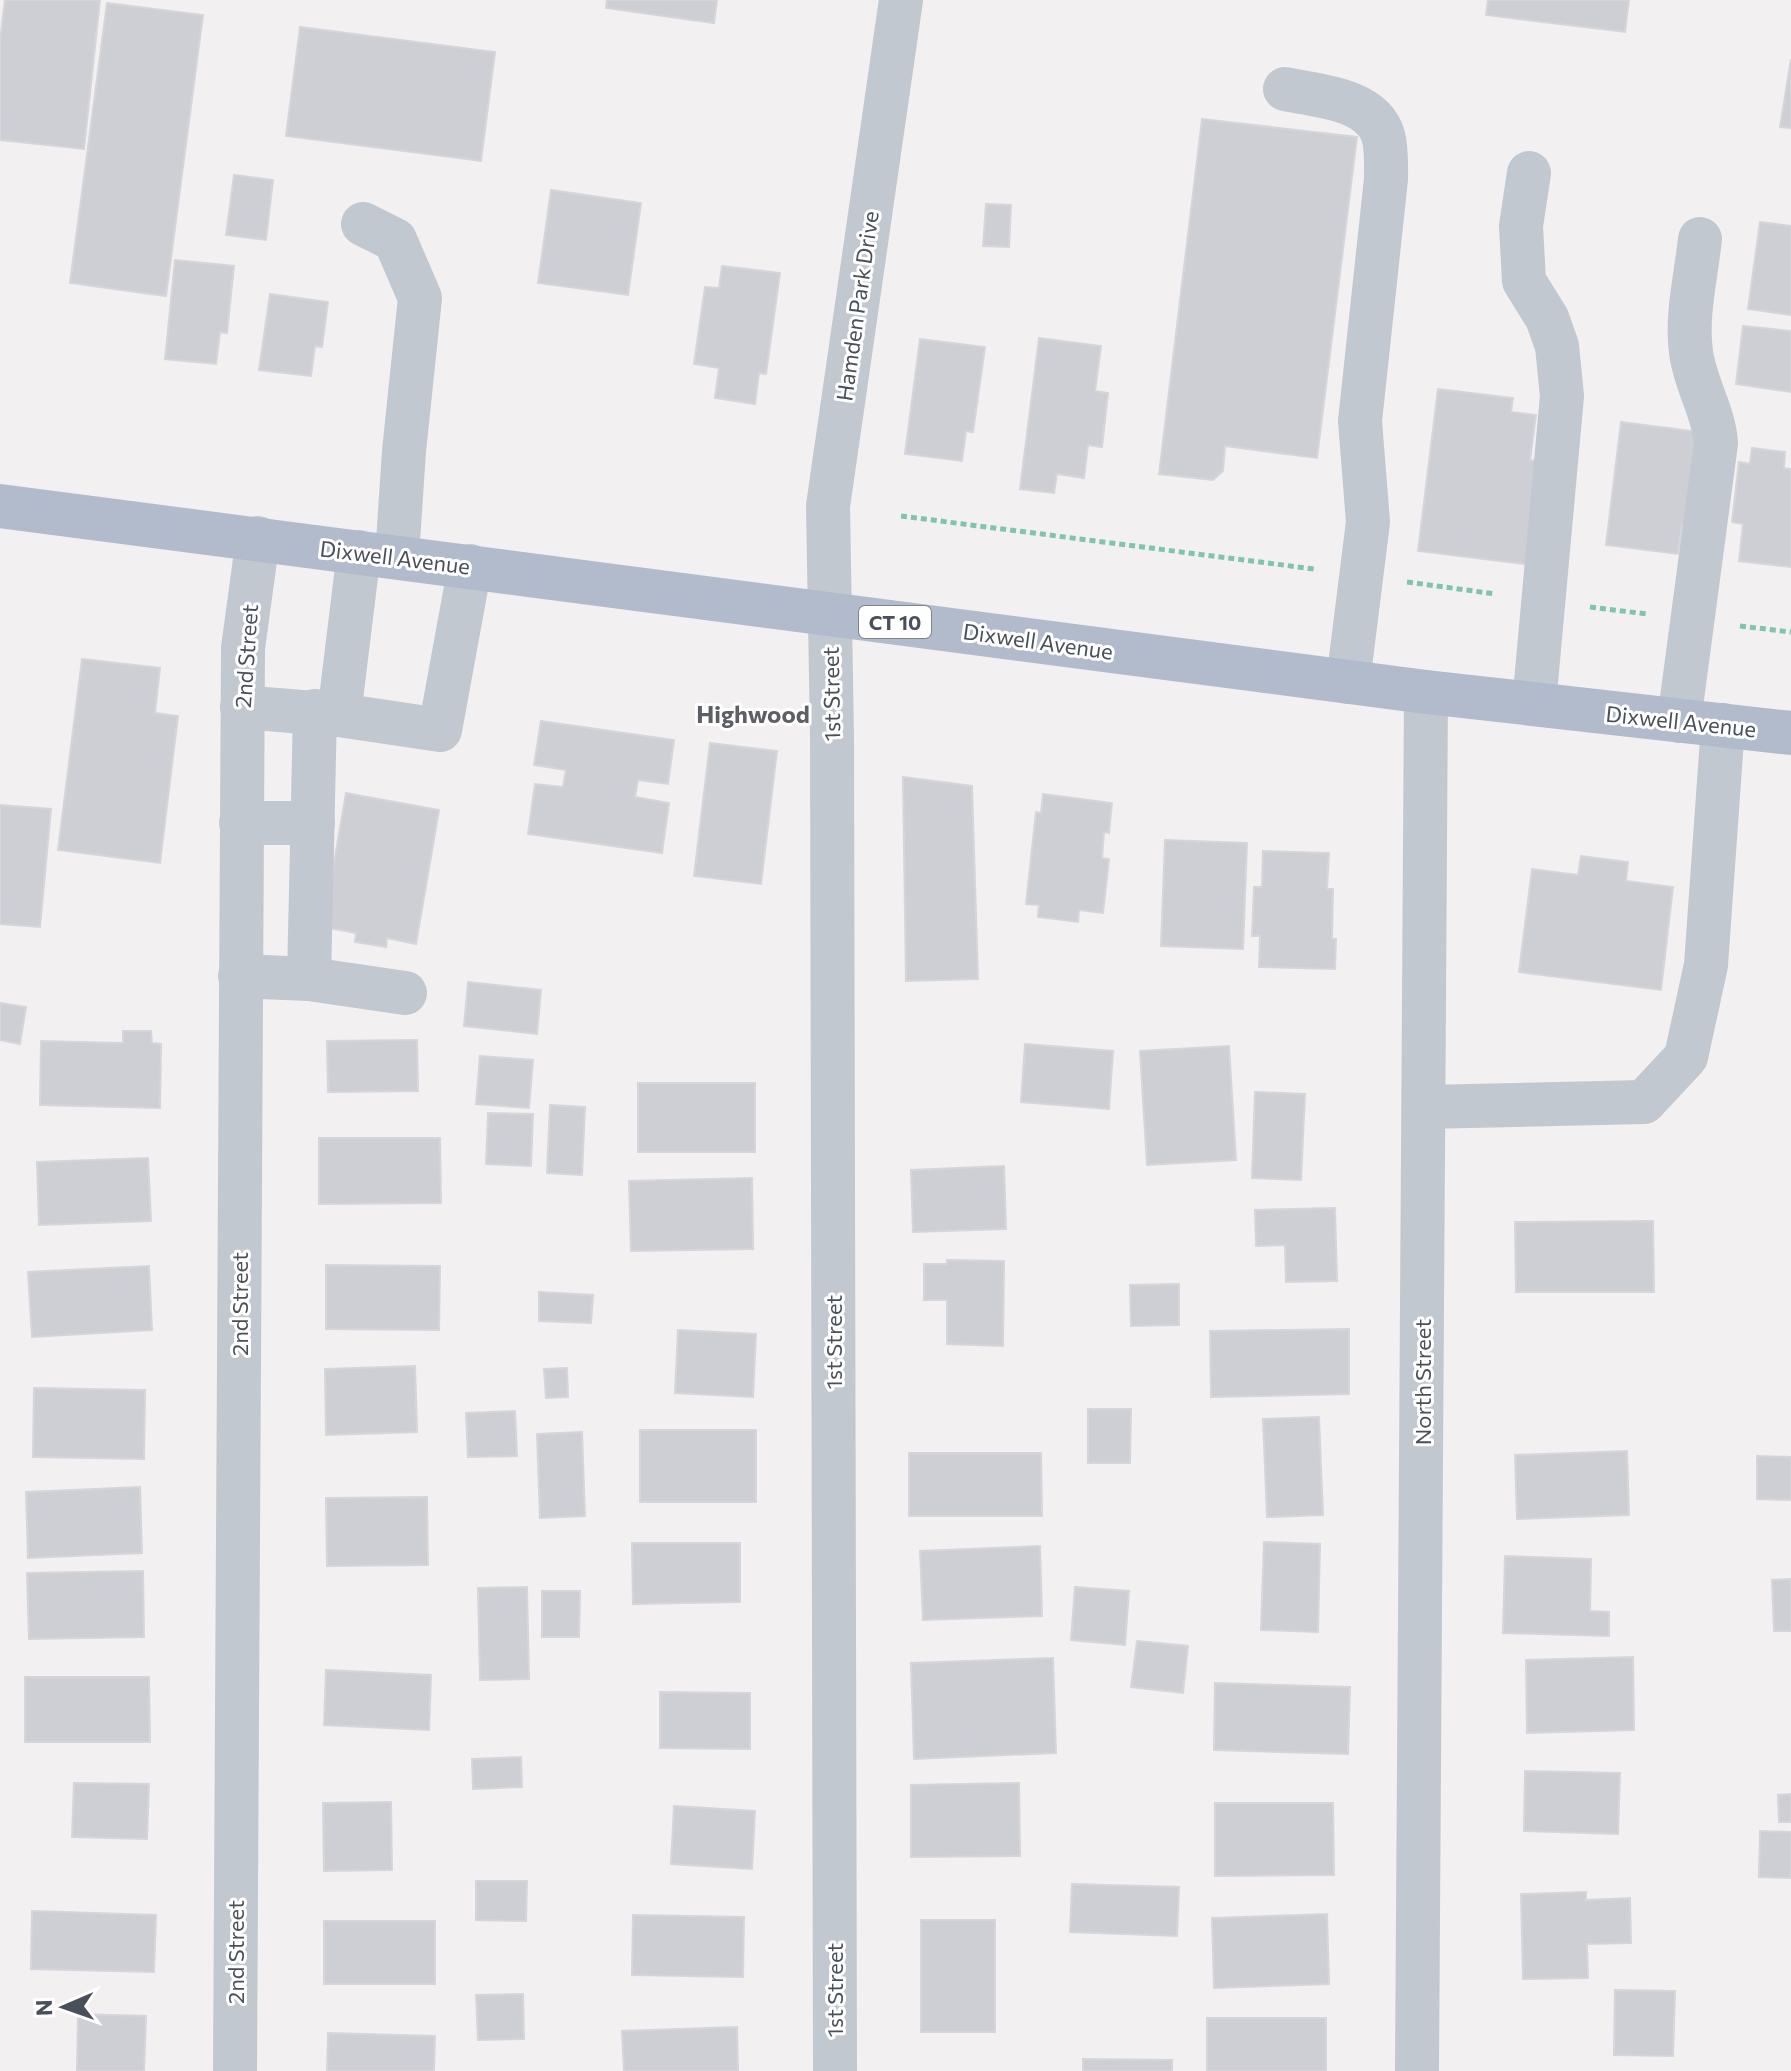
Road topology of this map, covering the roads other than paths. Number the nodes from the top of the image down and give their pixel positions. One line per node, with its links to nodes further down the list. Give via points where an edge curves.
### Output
1 (901, 0): 10 (street, Hamden Park Drive, via 828,506)
2 (1285, 89): 11 (street, via 1355,105 1383,135 1386,179 1360,421 1368,522)
3 (1529, 173): 13 (street, via 1521,226 1524,281 1557,346 1562,396)
4 (363, 224): 8 (street, via 395,240 420,298 404,451)
5 (1700, 239): 16 (street, via 1691,353 1716,443)
6 (0, 506): 7 (main road, Dixwell Avenue / CT 10)
7 (258, 538): 8 (main road, Dixwell Avenue / CT 10); 14 (street, 2nd Street, via 243,648)
8 (378, 554): 9 (main road, Dixwell Avenue / CT 10); 15 (street)
9 (470, 566): 10 (main road, Dixwell Avenue / CT 10); 15 (street, via 440,730)
10 (830, 613): 11 (main road, Dixwell Avenue / CT 10); 26 (street, 1st Street)
11 (1348, 682): 12 (main road, Dixwell Avenue / CT 10)
12 (1426, 692): 13 (main road, Dixwell Avenue / CT 10); 24 (street, North Street)
13 (1534, 704): 16 (main road, Dixwell Avenue / CT 10)
14 (242, 707): 15 (street); 19 (street, 2nd Street)
15 (327, 713): 20 (street)
16 (1679, 721): 17 (main road, Dixwell Avenue / CT 10)
17 (1723, 725): 18 (main road, Dixwell Avenue / CT 10); 24 (street, via 1706,965 1686,1057 1644,1102)
18 (1791, 733)
19 (241, 823): 20 (street); 21 (street, 2nd Street)
20 (313, 823): 22 (street)
21 (240, 976): 22 (street); 25 (street, 2nd Street)
22 (309, 979): 23 (street)
23 (405, 993)
24 (1424, 1107): 27 (street, North Street)
25 (235, 2071)
26 (835, 2071)
27 (1417, 2071)

